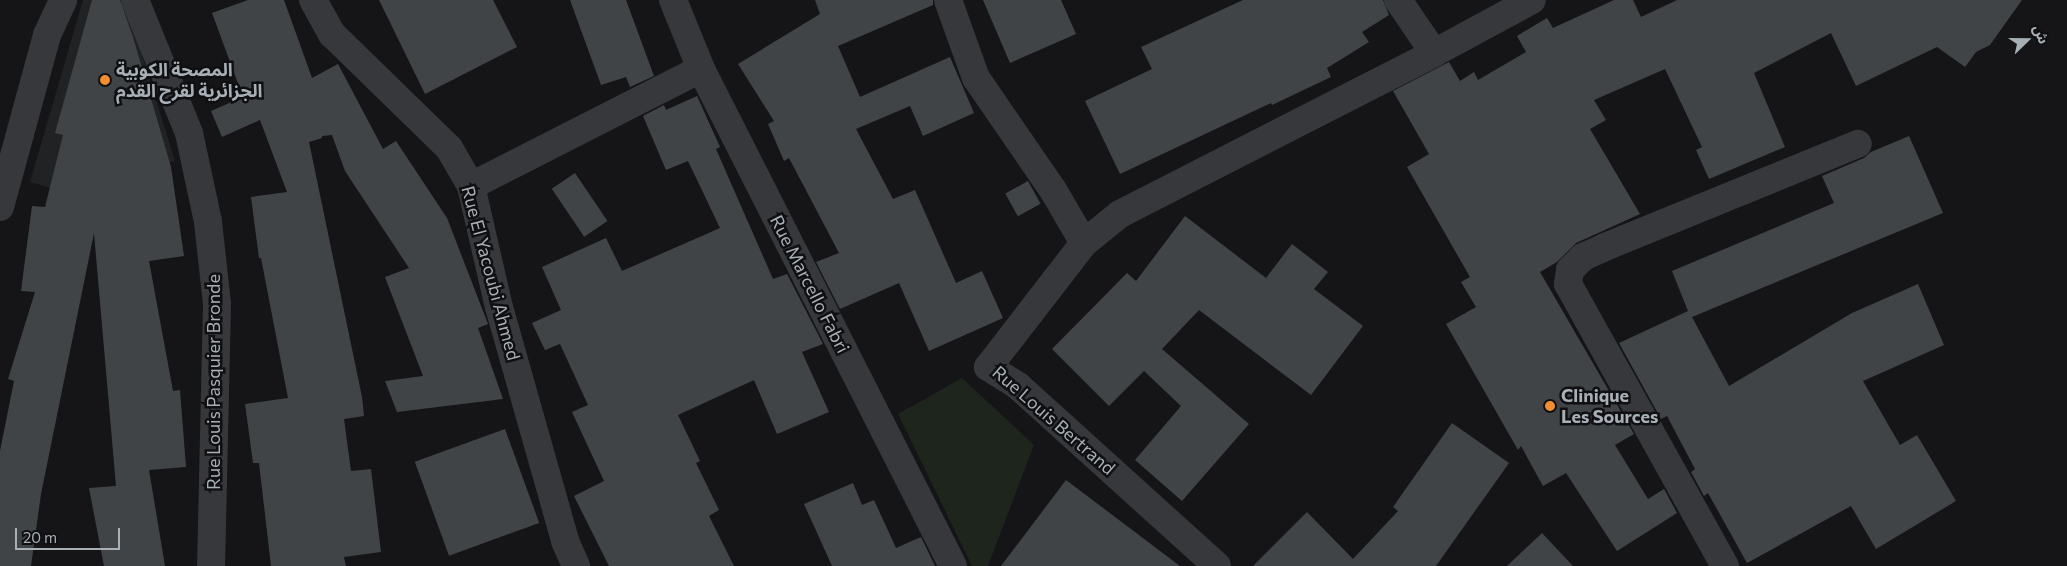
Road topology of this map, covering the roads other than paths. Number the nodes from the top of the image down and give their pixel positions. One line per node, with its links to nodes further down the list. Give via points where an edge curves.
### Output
1 (63, 0): 12 (street, via 46,35)
2 (135, 0): 14 (street, Rue Louis Pasquier Bronde, via 189,133 208,222 217,304)
3 (313, 0): 11 (street, Rue El Yacoubi Ahmed, via 332,34 449,148)
4 (673, 0): 9 (street, Rue Marcello Fabri)
5 (948, 0): 13 (street, via 976,78 1053,190)
6 (1398, 0): 8 (street)
7 (1532, 0): 8 (street)
8 (1434, 53): 13 (street, via 1120,214)
9 (702, 69): 11 (street); 16 (street, Rue Marcello Fabri)
10 (1858, 144): 18 (street, via 1605,247 1583,257 1570,270 1568,284)
11 (471, 186): 15 (street, Rue El Yacoubi Ahmed, via 499,306 565,541)
12 (0, 207)
13 (1084, 243): 17 (street, Rue Louis Bertrand, via 988,367 1018,386)
14 (211, 566)
15 (576, 566)
16 (954, 566)
17 (1217, 566)
18 (1726, 566)

